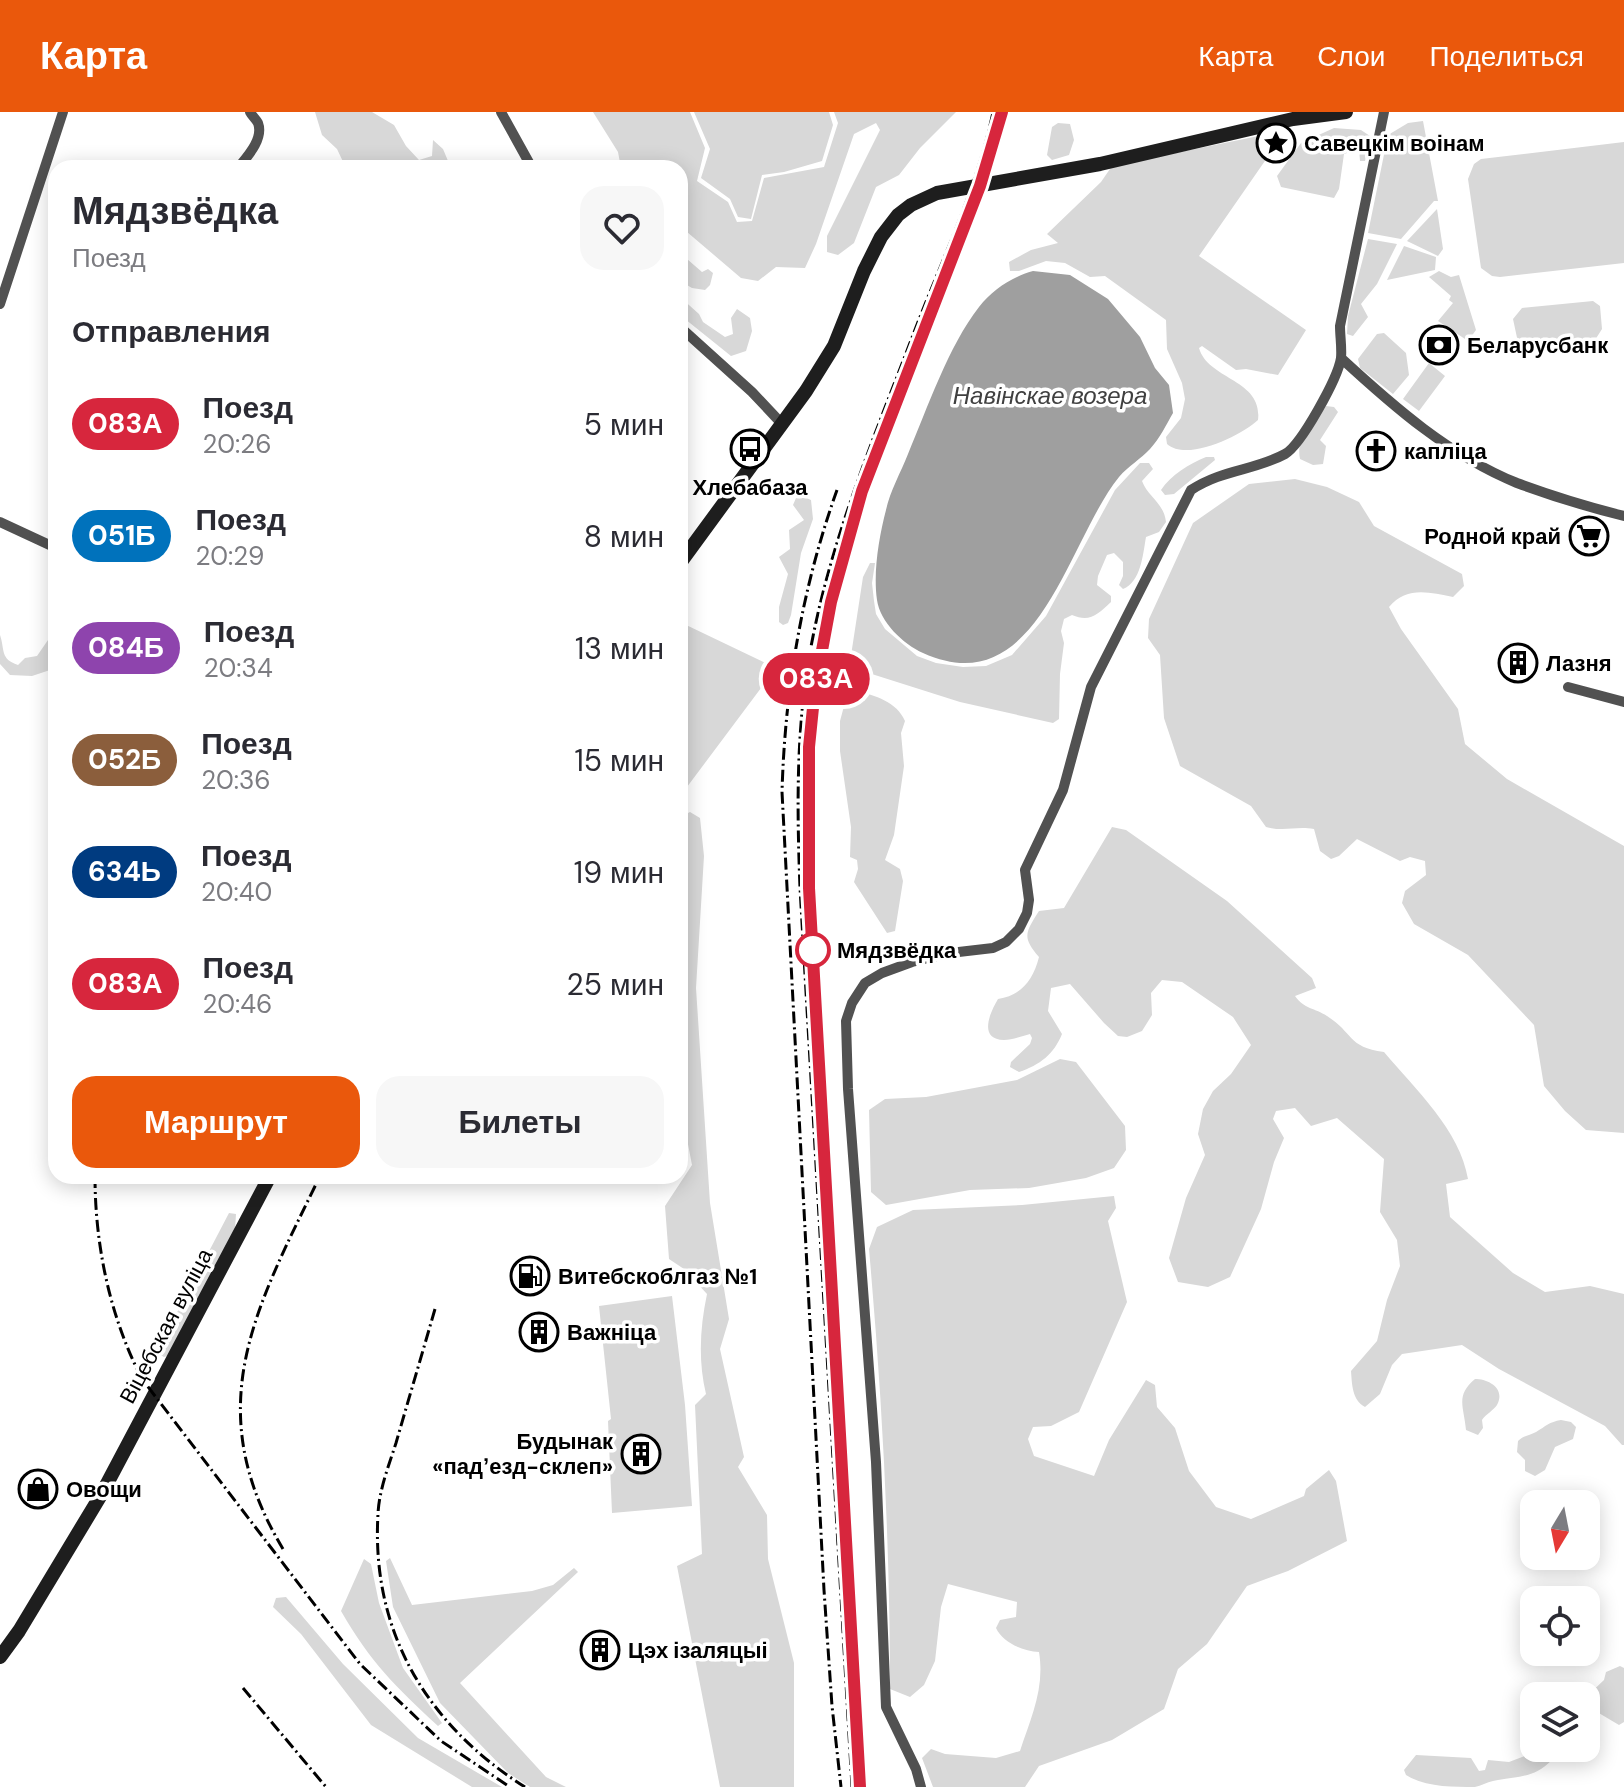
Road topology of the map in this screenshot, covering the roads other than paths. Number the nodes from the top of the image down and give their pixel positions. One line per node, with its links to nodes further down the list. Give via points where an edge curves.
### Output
1 (63, 112): 8 (street)
2 (250, 112): 6 (street, via 258,135)
3 (501, 112): 7 (street)
4 (1346, 112): 11 (main road, via 924,197 898,215 881,237 834,346)
5 (1384, 112): 10 (street, via 1340,326)
6 (244, 160)
7 (528, 160)
8 (0, 304)
9 (688, 334): 11 (street)
10 (1341, 358): 12 (street, via 1391,404 1466,457 1516,482); 20 (street, via 1326,396 1288,453 1210,478 1191,490 1091,687 1063,790 1025,870 1029,900 1019,929 993,948 950,953 882,973 865,983 846,1021 876,1462 886,1707)
11 (783, 425): 15 (main road)
12 (1624, 516)
13 (0, 522): 14 (street)
14 (48, 544)
15 (688, 552)
16 (1568, 687): 17 (street)
17 (1624, 702)
18 (266, 1184): 19 (main road, Віцебская вуліца, via 101,1495)
19 (0, 1657)
20 (921, 1787)

